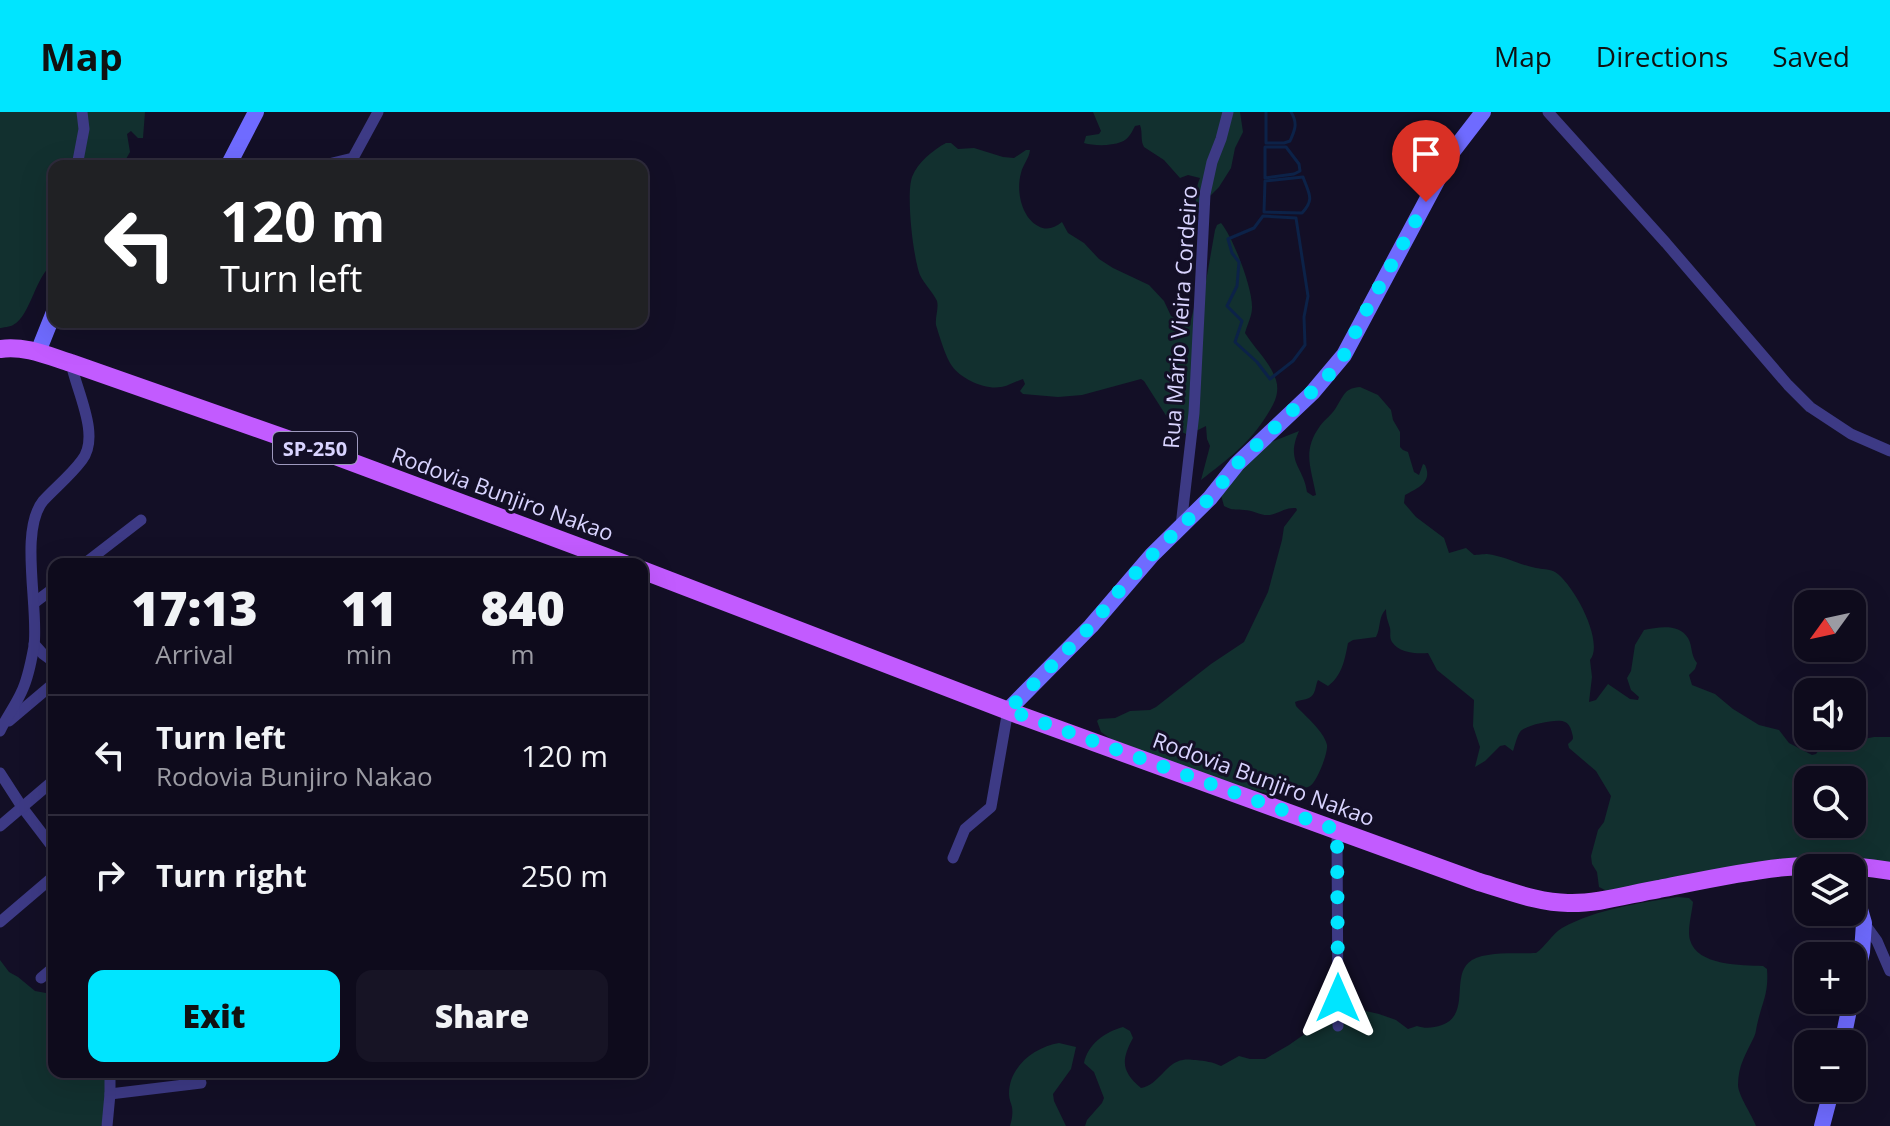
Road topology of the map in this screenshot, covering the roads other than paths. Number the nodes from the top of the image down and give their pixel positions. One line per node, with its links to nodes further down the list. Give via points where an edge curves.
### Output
1 (82, 112): 7 (street)
2 (256, 112): 8 (street)
3 (378, 112): 9 (street, via 353,158)
4 (1228, 112): 16 (street, Rua Mário Vieira Cordeiro, via 1205,194 1194,413)
5 (1483, 112): 16 (street, via 1453,151 1344,355)
6 (1548, 112): 14 (street, via 1810,407)
7 (78, 160)
8 (231, 160)
9 (345, 160)
10 (48, 326): 12 (street)
11 (0, 349): 12 (main road, Rodovia Bunjiro Nakao / SP-250)
12 (38, 352): 13 (main road, Rodovia Bunjiro Nakao / SP-250)
13 (71, 363): 18 (main road, Rodovia Bunjiro Nakao / SP-250); 21 (street, via 90,436 85,457 37,509)
14 (1890, 451)
15 (141, 520): 17 (street)
16 (1181, 527): 25 (street)
17 (92, 558)
18 (609, 558)
19 (648, 572): 25 (main road, Rodovia Bunjiro Nakao)
20 (48, 592): 21 (street)
21 (34, 603): 22 (street)
22 (34, 644): 23 (street); 26 (street, via 21,693)
23 (48, 658)
24 (48, 688): 26 (street)
25 (1008, 710): 31 (main road, Rodovia Bunjiro Nakao); 33 (street, via 991,807 965,829)
26 (1, 729)
27 (0, 773): 29 (street)
28 (48, 785): 29 (street)
29 (22, 807): 30 (street); 32 (street)
30 (0, 826)
31 (1337, 830): 34 (main road, Rodovia Bunjiro Nakao, via 1479,882 1566,904); 43 (street)
32 (48, 841)
33 (953, 858)
34 (1794, 867)
35 (1866, 867): 36 (main road, Rodovia Bunjiro Nakao)
36 (1890, 871)
37 (48, 881): 38 (street)
38 (0, 922)
39 (1866, 926): 40 (street)
40 (1890, 971)
41 (48, 972): 42 (street)
42 (41, 978)
43 (1338, 1026)
44 (110, 1078): 46 (street)
45 (201, 1083): 46 (street)
46 (110, 1094): 48 (street)
47 (1828, 1102): 49 (street)
48 (107, 1126)
49 (1822, 1126)

